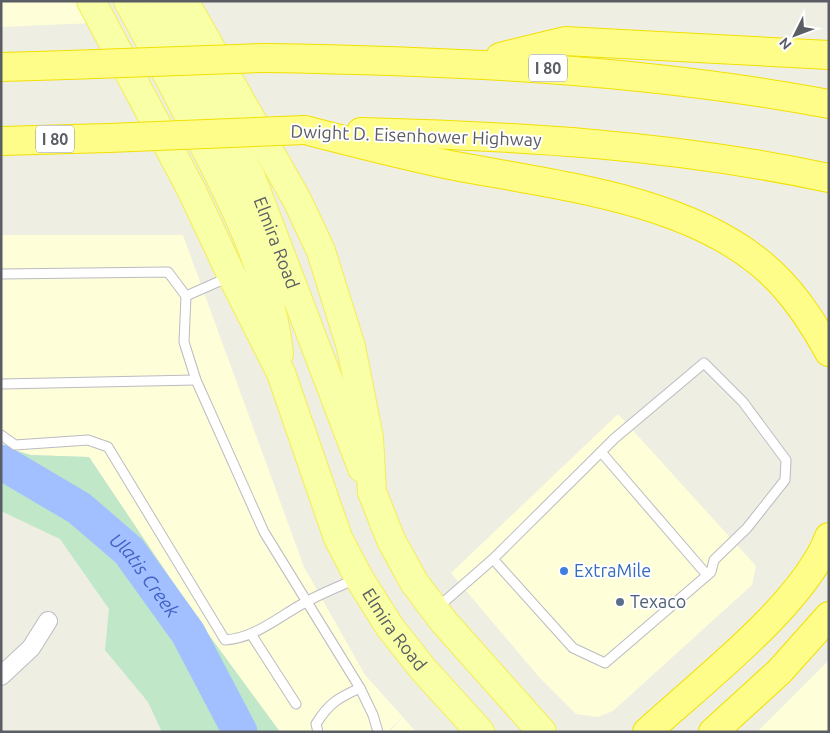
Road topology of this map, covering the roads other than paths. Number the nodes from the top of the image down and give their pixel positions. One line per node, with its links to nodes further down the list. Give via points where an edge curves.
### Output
1 (90, 1): 13 (main road, Elmira Road, via 192,189)
2 (128, 1): 16 (main road, Elmira Road, via 224,183 257,262 276,322)
3 (159, 1): 21 (main road, Elmira Road, via 250,177)
4 (184, 1): 21 (main road, Elmira Road, via 297,200 320,250 350,347 369,438)
5 (829, 55): 6 (highway, via 566,41)
6 (474, 63): 7 (highway, I 80, bridge, via 264,58); 8 (highway, I 80, via 698,83)
7 (1, 67)
8 (829, 104)
9 (304, 130): 10 (highway, Dwight D. Eisenhower Highway / I 80, bridge); 11 (highway, Dwight D. Eisenhower Highway / I 80, via 530,138 640,148); 15 (highway, via 445,164 587,192 690,222 725,239 760,263 793,295)
10 (1, 141)
11 (829, 178)
12 (1, 274): 14 (lane, via 168,272)
13 (232, 276): 14 (lane); 16 (main road, Elmira Road)
14 (186, 296): 17 (lane, via 184,342)
15 (829, 352)
16 (281, 373): 25 (main road, Elmira Road, via 338,538)
17 (196, 380): 18 (lane); 26 (lane, via 264,532)
18 (1, 384)
19 (1, 435): 30 (lane, via 15,444 88,440 108,447 226,640)
20 (601, 452): 23 (lane); 24 (lane); 24 (lane, via 704,362 743,402 786,460 785,480 747,528 714,560)
21 (372, 492): 27 (main road, Elmira Road, via 391,540)
22 (829, 537): 38 (highway, via 803,581 770,619)
23 (493, 559): 24 (lane, via 574,648 605,663); 27 (lane)
24 (707, 575)
25 (359, 578): 26 (lane); 36 (main road, Elmira Road, via 388,626)
26 (306, 602): 30 (lane); 32 (lane)
27 (434, 610): 37 (main road, Elmira Road)
28 (829, 616): 39 (highway, via 778,672)
29 (48, 620): 31 (street, via 31,648)
30 (252, 634): 33 (lane)
31 (1, 676)
32 (360, 688): 34 (lane, via 341,696 327,707 316,724); 35 (lane)
33 (296, 704)
34 (318, 732)
35 (378, 732)
36 (480, 732)
37 (542, 732)
38 (647, 732)
39 (713, 732)

